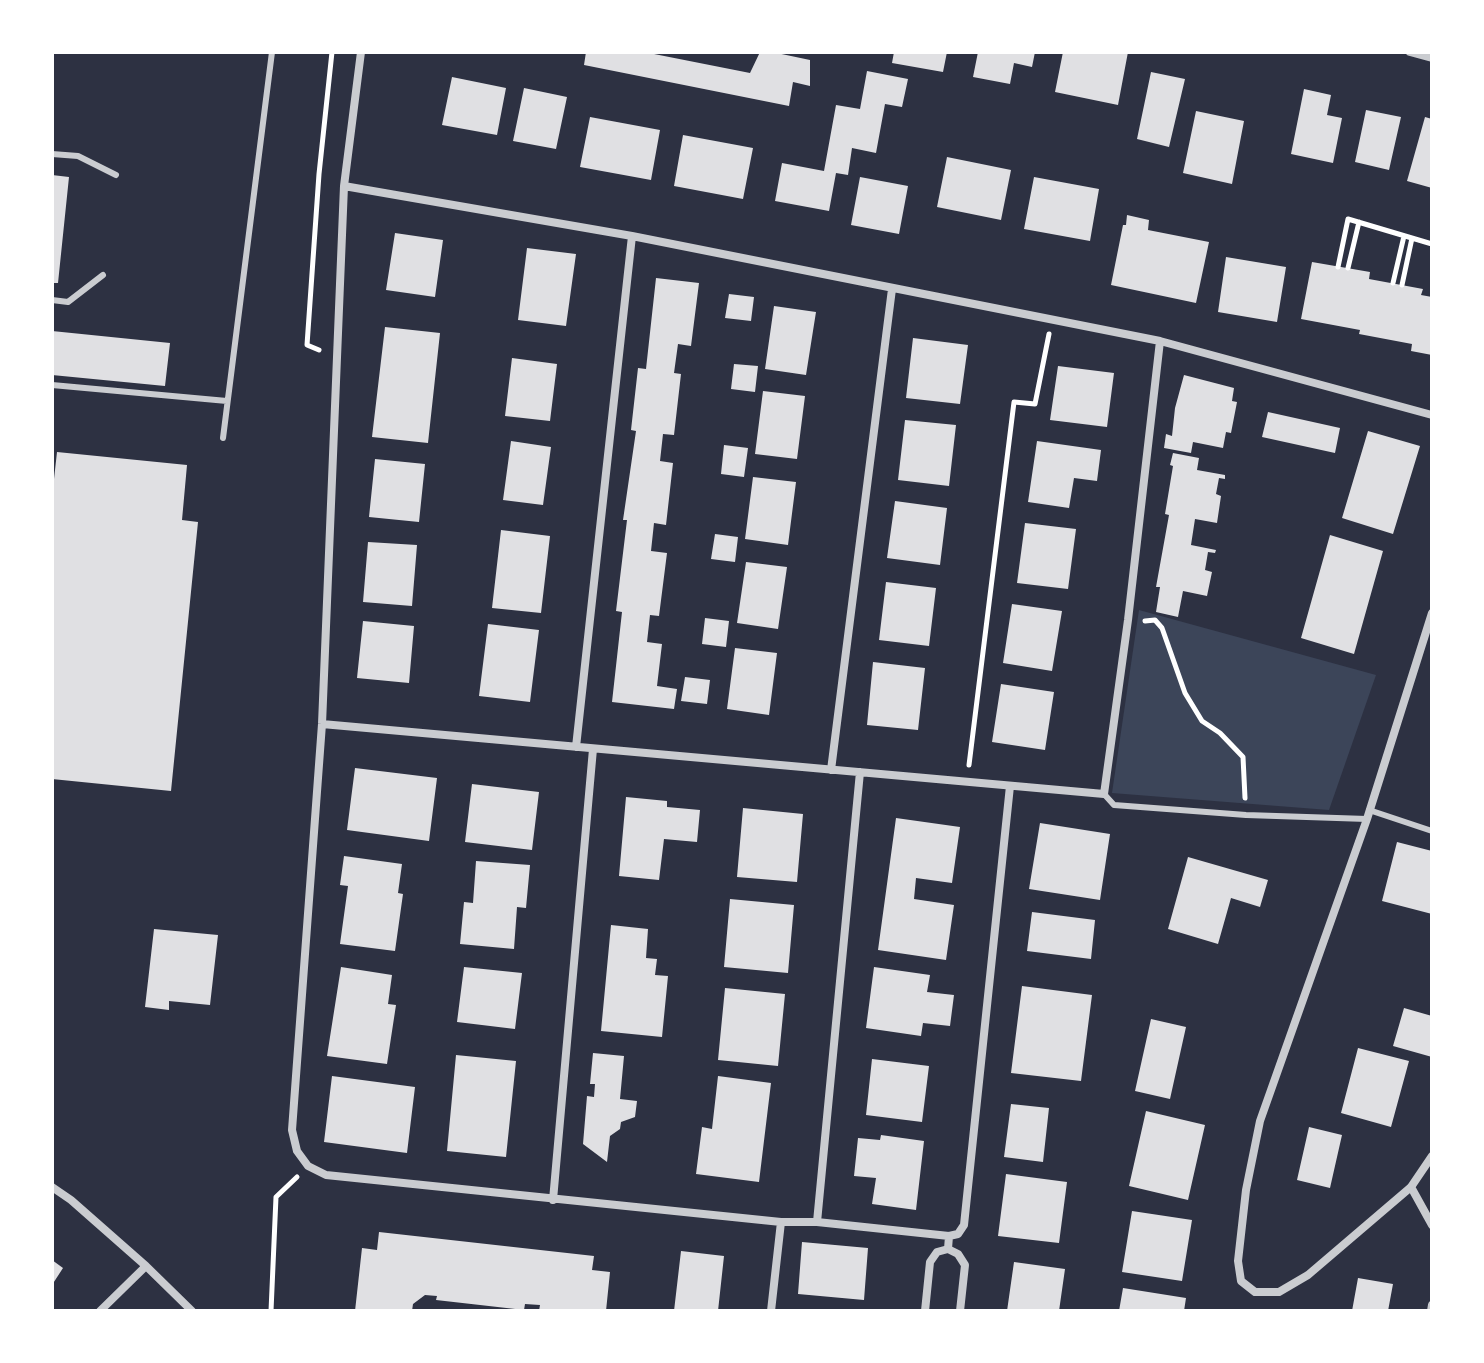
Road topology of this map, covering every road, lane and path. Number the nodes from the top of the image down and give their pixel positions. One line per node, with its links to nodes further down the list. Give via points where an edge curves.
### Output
1 (272, 52): 25 (lane)
2 (332, 52): 23 (path, via 307,345)
3 (361, 52): 8 (street)
4 (1410, 52): 5 (street)
5 (1432, 58)
6 (52, 154): 7 (lane, via 78,156)
7 (116, 175)
8 (344, 186): 10 (street); 23 (street)
9 (1359, 222): 11 (path); 14 (path, via 1348,219); 15 (path)
10 (632, 236): 19 (street); 31 (street)
11 (1404, 236): 12 (path); 17 (path)
12 (1412, 238): 13 (path); 18 (path)
13 (1432, 244)
14 (1338, 267)
15 (1348, 268)
16 (103, 275): 20 (lane, via 68,302)
17 (1393, 283)
18 (1402, 285)
19 (892, 289): 21 (street); 33 (street)
20 (52, 300)
21 (1051, 320): 22 (street); 35 (path, via 1035,404 1014,402)
22 (1160, 341): 26 (street); 29 (street)
23 (337, 358): 30 (street)
24 (52, 385): 25 (lane)
25 (227, 401): 27 (lane)
26 (1432, 415)
27 (223, 438)
28 (1432, 613): 39 (street)
29 (1128, 620): 37 (street); 38 (path, via 1155,620 1162,628 1185,693 1202,721 1243,757)
30 (322, 724): 31 (street); 42 (street, via 292,1130)
31 (576, 747): 32 (street)
32 (593, 749): 33 (street); 45 (street)
33 (831, 770): 34 (street)
34 (860, 772): 35 (street); 47 (street)
35 (967, 782): 36 (street)
36 (1010, 786): 37 (street); 49 (street, via 964,1225)
37 (1104, 794): 38 (lane, via 1114,805)
38 (1246, 815): 39 (lane)
39 (1368, 815): 40 (lane); 44 (street, via 1260,1121 1246,1190 1238,1261 1241,1281 1255,1292 1279,1292 1308,1275)
40 (1432, 831)
41 (1432, 1156): 44 (street)
42 (308, 1166): 45 (street, via 326,1175); 55 (path, via 276,1197)
43 (52, 1187): 51 (street)
44 (1411, 1187): 48 (street)
45 (553, 1200): 46 (street)
46 (781, 1222): 47 (street); 56 (street)
47 (817, 1222): 49 (street)
48 (1432, 1225)
49 (949, 1236): 50 (street)
50 (948, 1249): 57 (street, via 937,1252 930,1262); 58 (street, via 965,1265)
51 (146, 1266): 53 (street); 54 (street)
52 (1432, 1305): 59 (street)
53 (100, 1311)
54 (192, 1311)
55 (271, 1311)
56 (771, 1311)
57 (925, 1311)
58 (960, 1311)
59 (1431, 1311)

